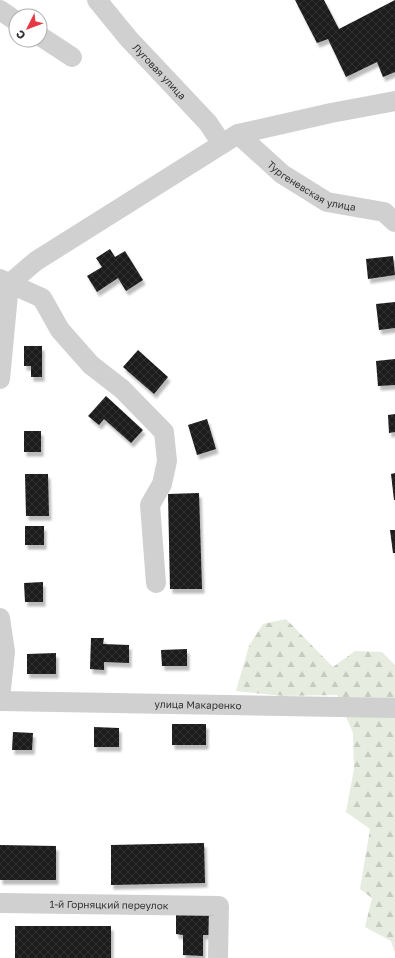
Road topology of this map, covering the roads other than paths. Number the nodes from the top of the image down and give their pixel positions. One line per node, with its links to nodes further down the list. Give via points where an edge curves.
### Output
1 (97, 0): 5 (street, Луговая улица, via 128,38 208,123)
2 (48, 41): 3 (street)
3 (72, 57)
4 (395, 101): 5 (street, via 331,112)
5 (230, 139): 6 (street, Тургеневская улица, via 327,202 384,212); 7 (street)
6 (395, 222)
7 (5, 282): 8 (street); 9 (street, via 42,298 60,330 91,365 122,389 164,432 167,461 162,484 150,505)
8 (0, 378)
9 (156, 583)
10 (0, 618): 11 (street, via 5,652)
11 (0, 698)
12 (0, 701): 13 (street, улица Макаренко)
13 (395, 708)
14 (0, 903): 15 (street, 1-й Горняцкий переулок, via 219,906)
15 (218, 958)

